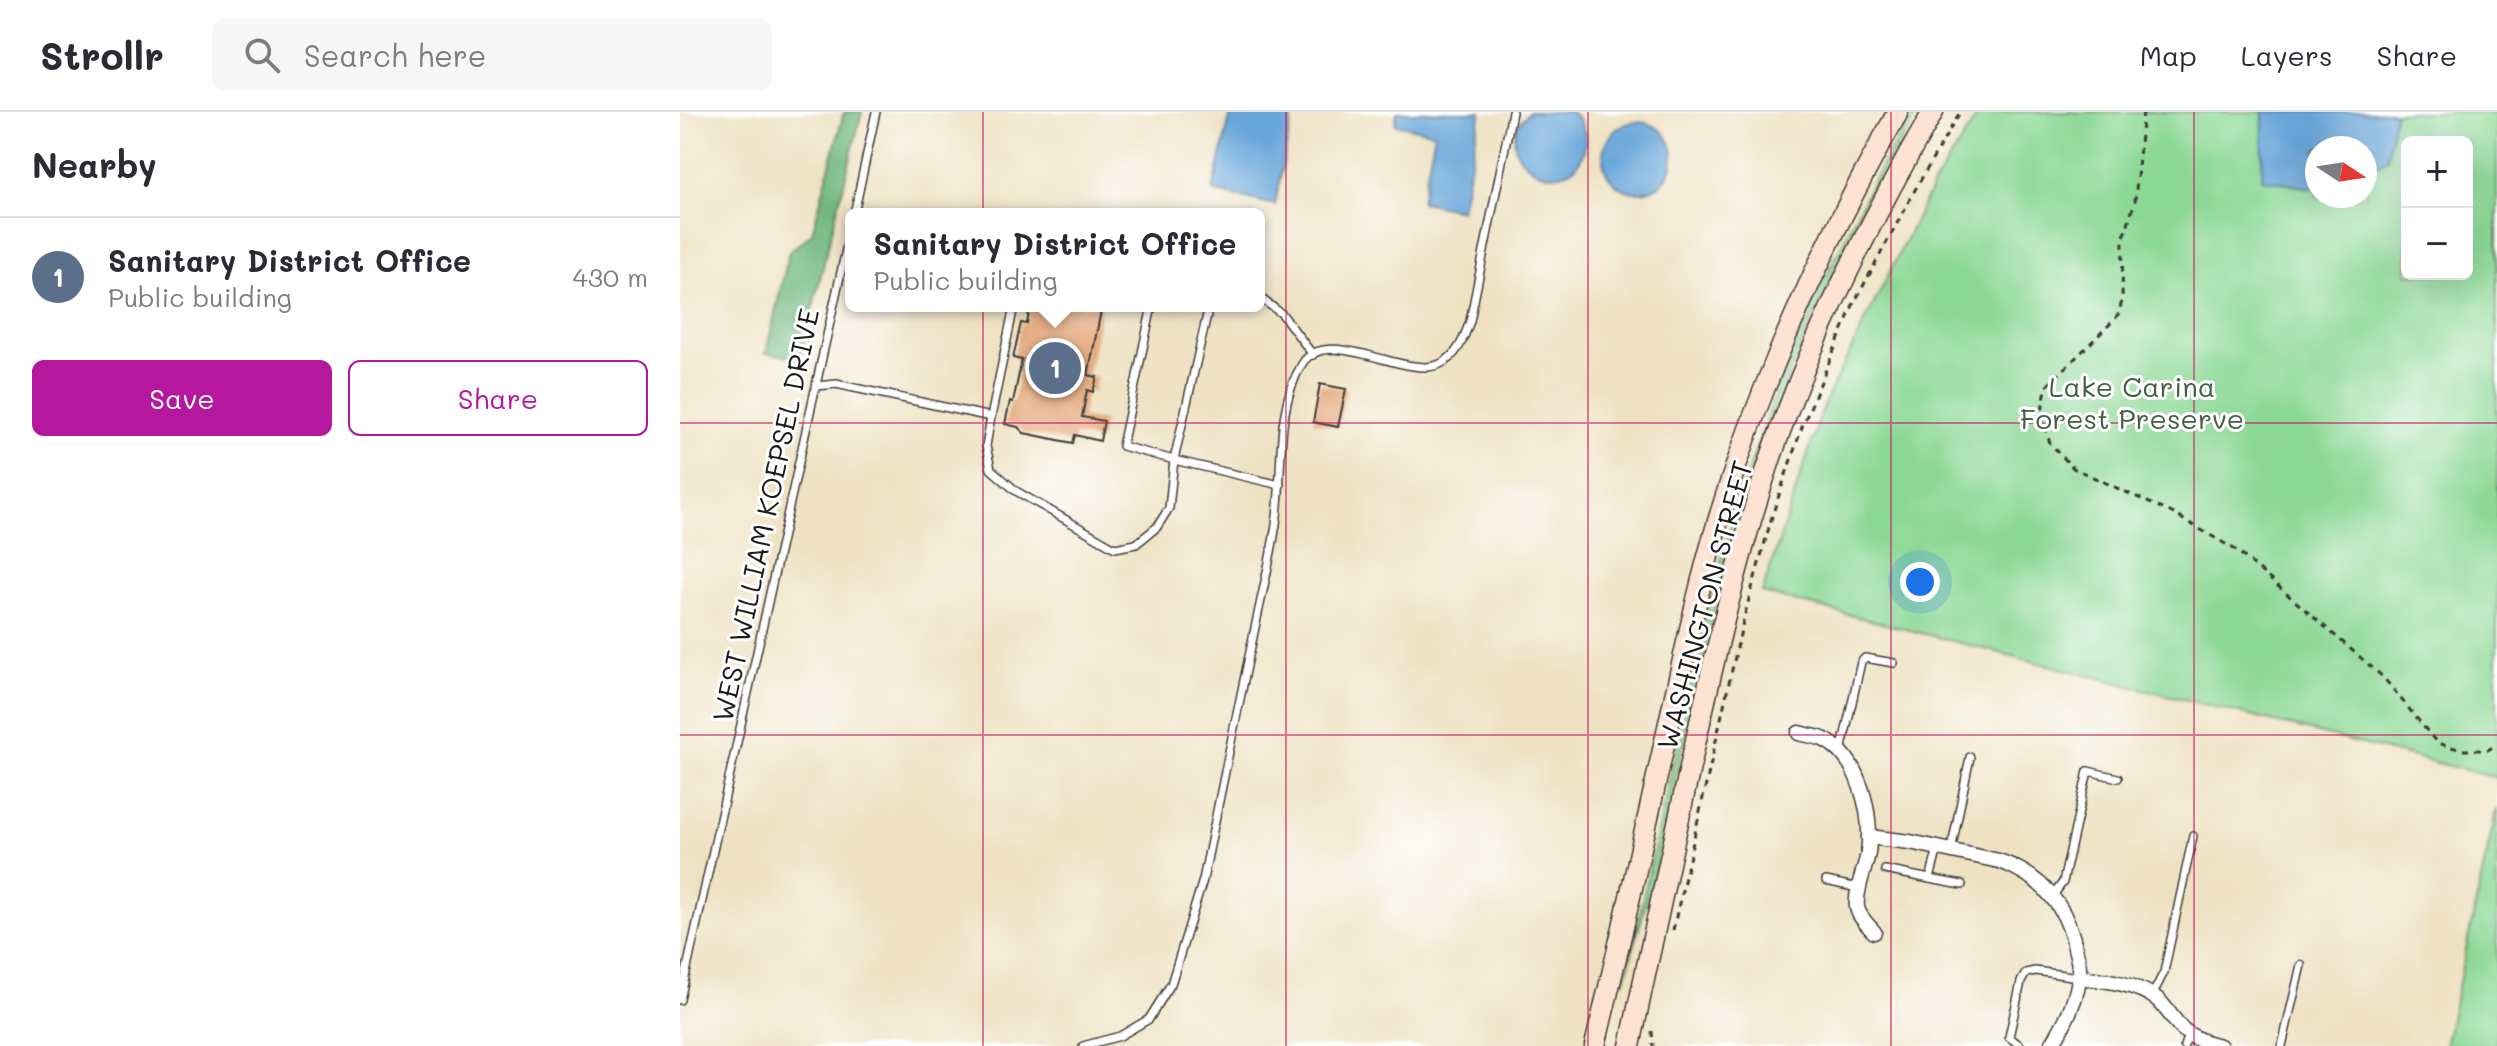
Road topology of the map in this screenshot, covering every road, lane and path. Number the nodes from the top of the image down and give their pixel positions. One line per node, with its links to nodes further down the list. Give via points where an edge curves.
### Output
1 (876, 112): 7 (lane)
2 (1512, 112): 13 (lane, via 1470,321 1453,356 1438,366 1414,366 1346,351 1320,350)
3 (1898, 112): 42 (main road, WASHINGTON STREET, via 1835,227 1784,338 1719,518)
4 (1933, 112): 43 (main road, WASHINGTON STREET, via 1860,243 1808,360 1760,491 1721,627)
5 (1960, 112): 33 (path, via 1853,305 1802,427 1744,617)
6 (2143, 112): 20 (path, via 2135,201 2123,240 2122,301 2111,323 2047,386 2042,419 2050,443 2073,468 2172,513 2236,550 2383,677 2437,743 2462,750 2488,750)
7 (855, 208)
8 (845, 255): 14 (lane, WEST WILLIAM KOEPSEL DRIVE)
9 (1265, 301): 13 (lane, via 1282,314)
10 (1013, 312): 15 (lane)
11 (1151, 312): 16 (lane, via 1122,446)
12 (1208, 312): 16 (lane)
13 (1313, 355): 17 (lane, via 1304,361 1290,390)
14 (817, 386): 15 (lane, via 836,384); 38 (lane, WEST WILLIAM KOEPSEL DRIVE)
15 (991, 417): 16 (lane, via 986,446 991,469 1016,491 1115,548 1136,544 1157,527 1169,508)
16 (1174, 460): 17 (lane)
17 (1280, 485): 41 (lane, via 1203,880 1171,984 1149,1019 1120,1036)
18 (1894, 663): 21 (lane, via 1865,658 1861,662)
19 (1799, 733): 21 (street, via 1823,739)
20 (2497, 744)
21 (1841, 752): 25 (street, via 1859,782)
22 (1970, 757): 26 (lane)
23 (2118, 778): 32 (lane, via 2088,771 2063,882)
24 (2193, 836): 37 (lane, via 2164,972)
25 (1869, 837): 26 (street); 31 (street)
26 (1944, 850): 28 (lane); 32 (street, via 2012,866 2038,881)
27 (1885, 870): 28 (lane)
28 (1930, 879): 30 (lane)
29 (1826, 881): 31 (lane)
30 (1962, 885)
31 (1860, 888): 34 (street, via 1857,912)
32 (2052, 897): 36 (street, via 2073,932)
33 (1673, 929)
34 (1874, 932)
35 (2301, 965): 48 (lane)
36 (2079, 977): 37 (street, via 2130,986); 45 (lane, via 2026,973 2009,1037); 46 (street)
37 (2152, 996): 40 (street)
38 (680, 1000)
39 (1652, 1031): 44 (path)
40 (2186, 1040): 47 (street)
41 (1083, 1046)
42 (1595, 1046)
43 (1630, 1046)
44 (1653, 1046)
45 (2021, 1046)
46 (2051, 1046)
47 (2220, 1046)
48 (2282, 1046)

